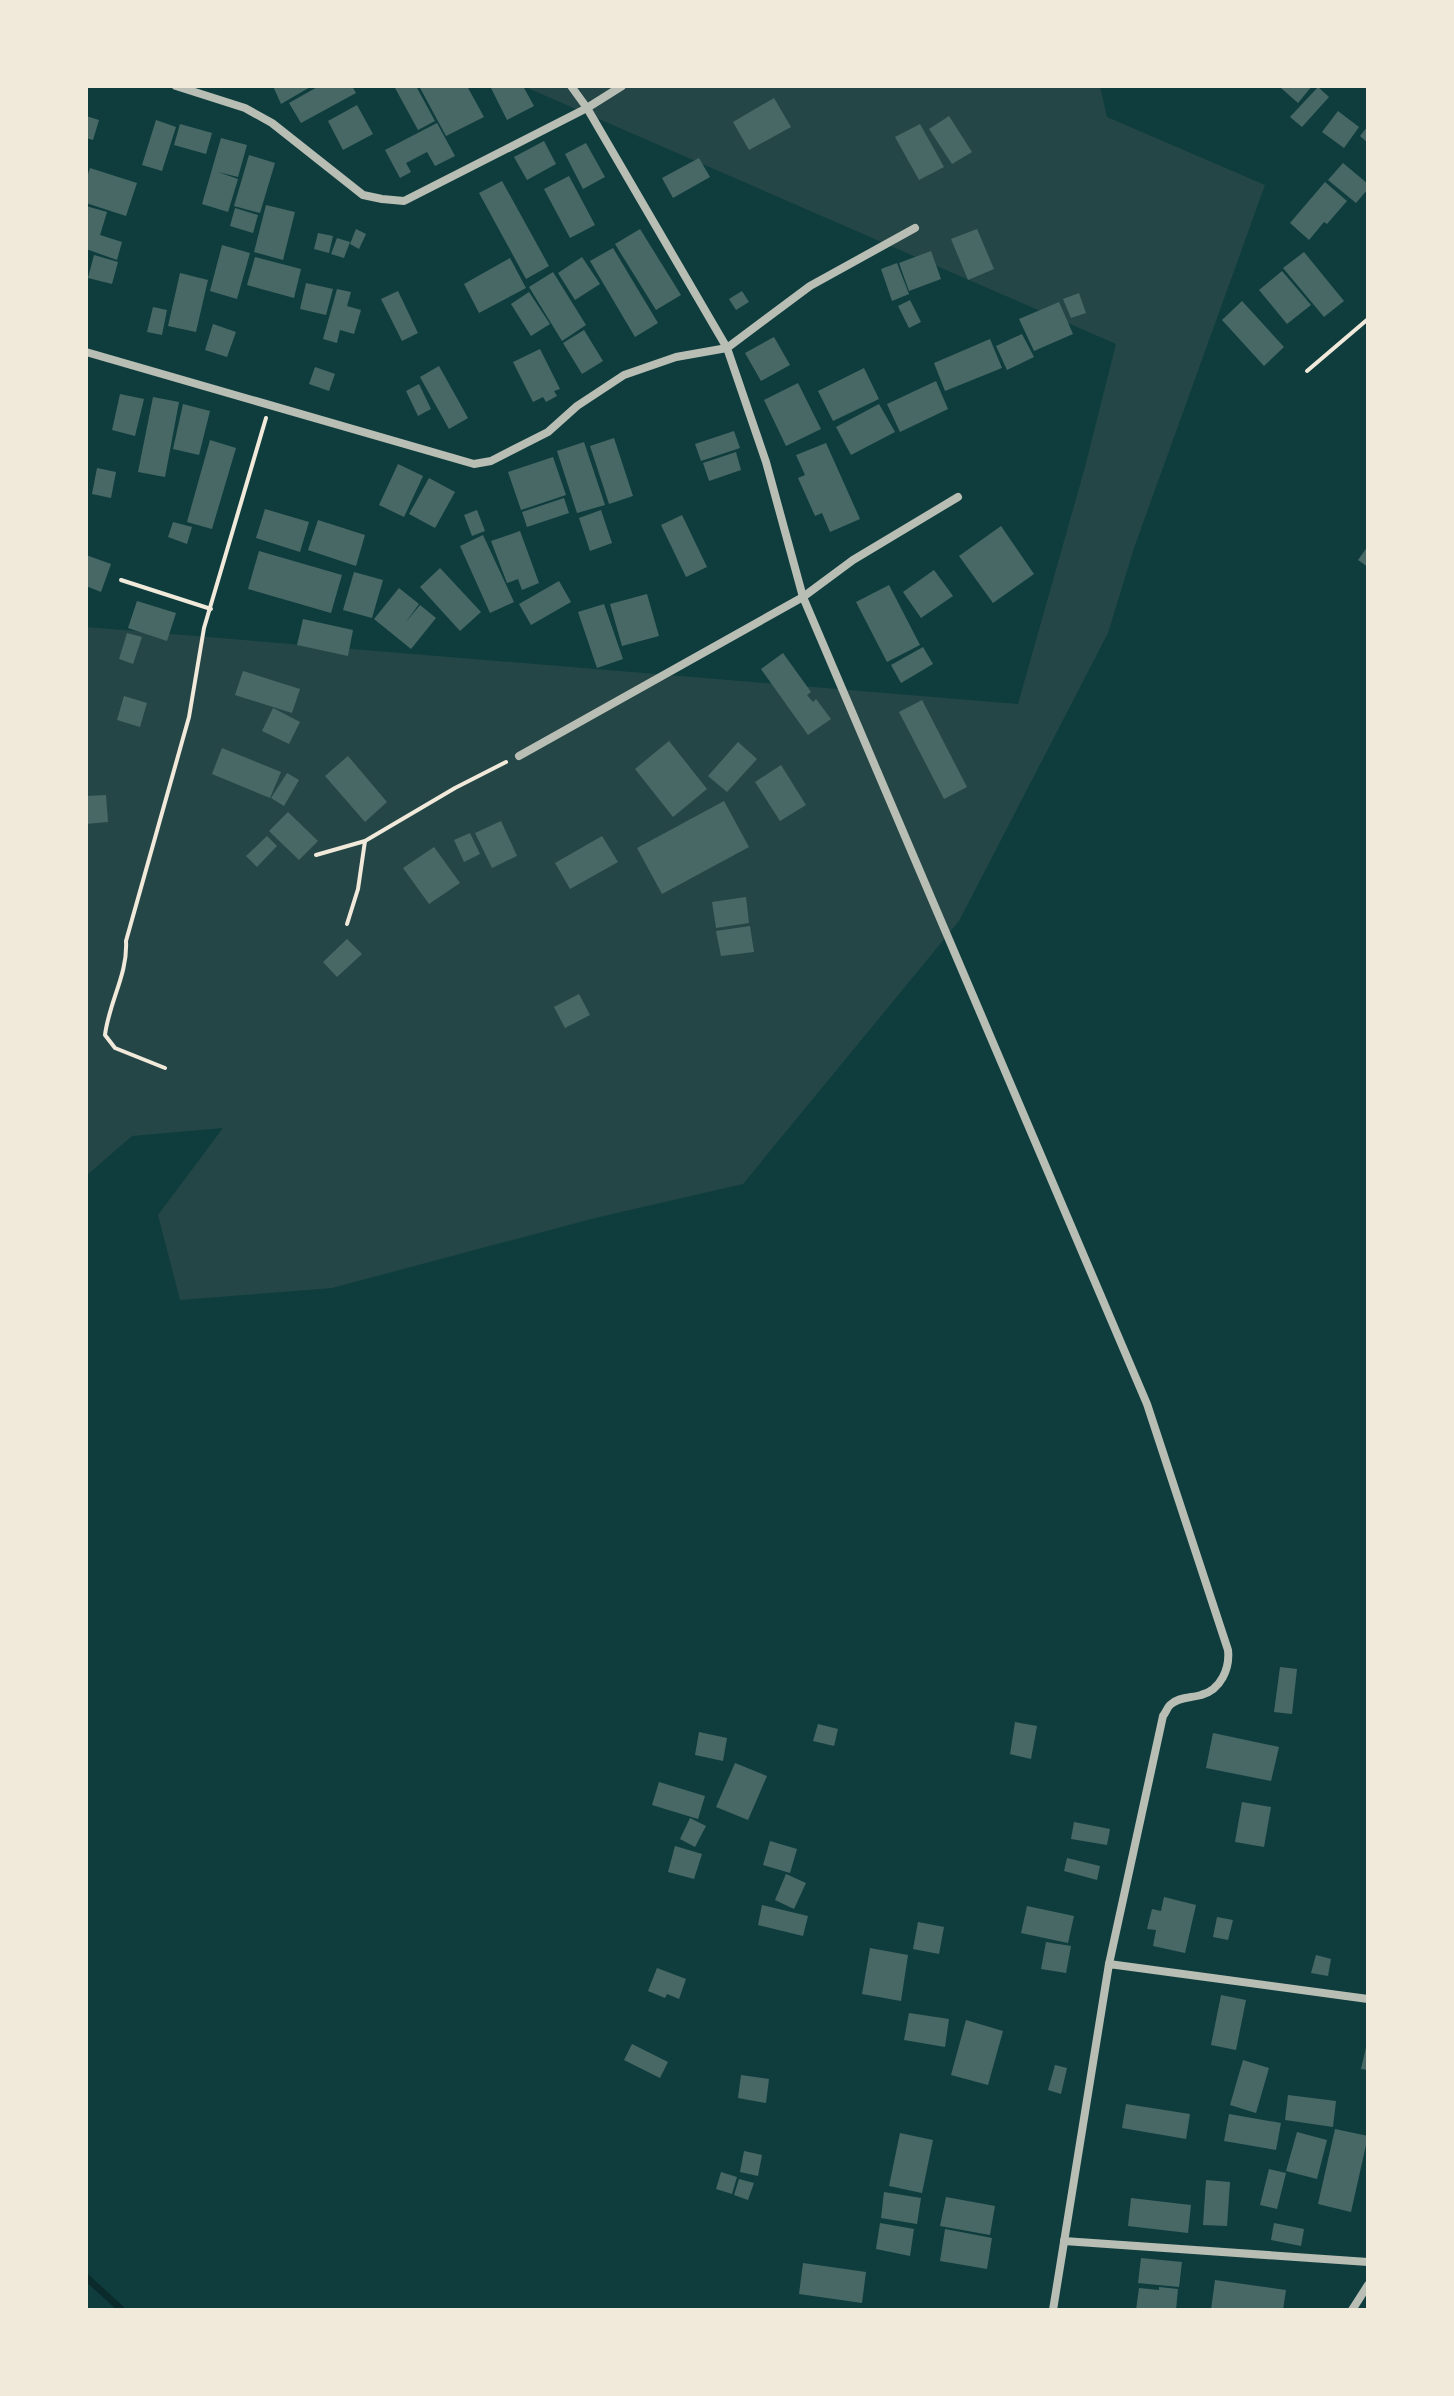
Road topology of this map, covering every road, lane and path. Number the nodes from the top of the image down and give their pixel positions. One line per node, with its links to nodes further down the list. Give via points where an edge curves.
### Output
1 (176, 86): 4 (street, via 259,115 363,195 404,201)
2 (571, 86): 4 (street)
3 (622, 86): 4 (street)
4 (587, 108): 7 (street)
5 (915, 228): 7 (street, via 810,286)
6 (1368, 319): 9 (path)
7 (727, 348): 10 (street, via 676,357 624,375 548,432 474,464); 13 (street, via 766,462)
8 (86, 352): 10 (street)
9 (1307, 371)
10 (270, 406): 14 (path)
11 (958, 497): 13 (street)
12 (121, 580): 14 (path)
13 (803, 597): 15 (street); 20 (street, via 1147,1404 1228,1650 1230,1665 1219,1682 1204,1695 1172,1703 1163,1716)
14 (211, 609): 19 (path, via 189,717 105,1035 115,1048)
15 (519, 756): 16 (path)
16 (365, 841): 17 (path); 18 (path)
17 (316, 855)
18 (347, 924)
19 (165, 1068)
20 (1109, 1964): 21 (street); 22 (street)
21 (1368, 1999)
22 (1064, 2241): 23 (street); 25 (street)
23 (1368, 2262)
24 (1368, 2285): 26 (street)
25 (1053, 2310)
26 (1352, 2310)

